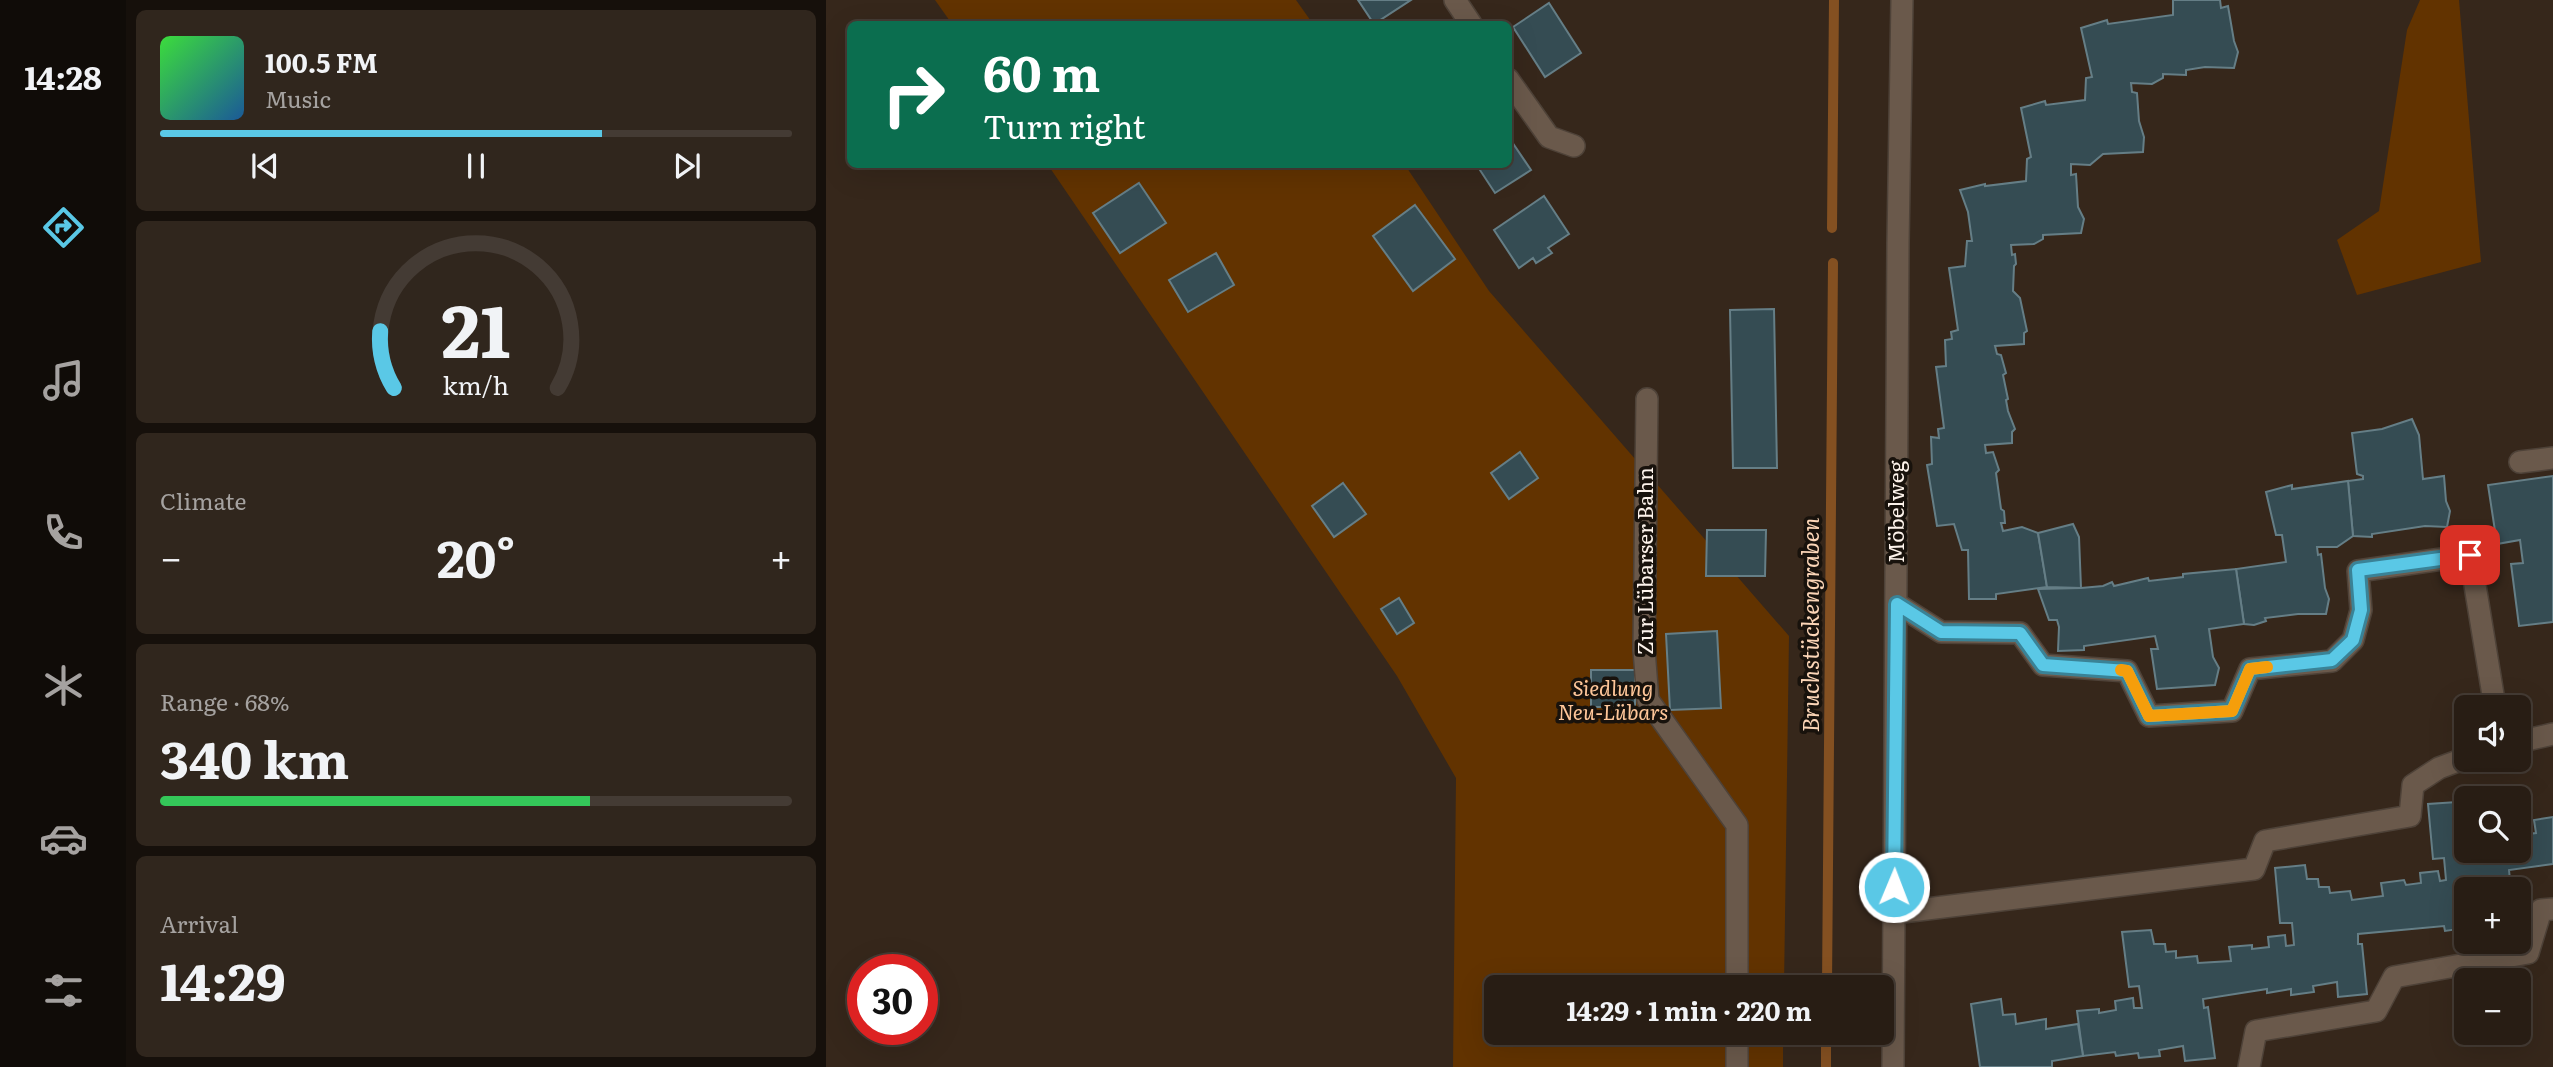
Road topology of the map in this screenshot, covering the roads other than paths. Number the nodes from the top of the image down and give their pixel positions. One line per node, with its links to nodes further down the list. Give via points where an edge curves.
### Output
1 (1455, 0): 4 (street)
2 (1474, 0): 5 (street)
3 (1902, 0): 11 (street, Möbelweg)
4 (1471, 21)
5 (1473, 21)
6 (1512, 85): 7 (street, via 1549,137)
7 (1574, 146)
8 (1647, 399): 18 (street, Zur Lübarser Bahn, via 1644,650 1648,700 1737,825)
9 (2553, 458): 10 (street)
10 (2520, 462)
11 (1897, 604): 12 (street, via 1941,632 2020,633 2043,665 2127,671 2149,716 2232,711 2250,669 2332,660 2353,640 2361,610 2358,570 2470,555); 17 (street, Möbelweg)
12 (2493, 695)
13 (2553, 734): 14 (street)
14 (2531, 739)
15 (2454, 763): 17 (street, via 2413,785 2410,816 2265,841 2254,869)
16 (2553, 909): 22 (street, via 2541,911 2528,953 2394,977 2376,1011 2256,1031)
17 (1894, 913): 21 (street, Möbelweg)
18 (1737, 975)
19 (1737, 1045): 20 (street)
20 (1737, 1067)
21 (1893, 1067)
22 (2249, 1067)

